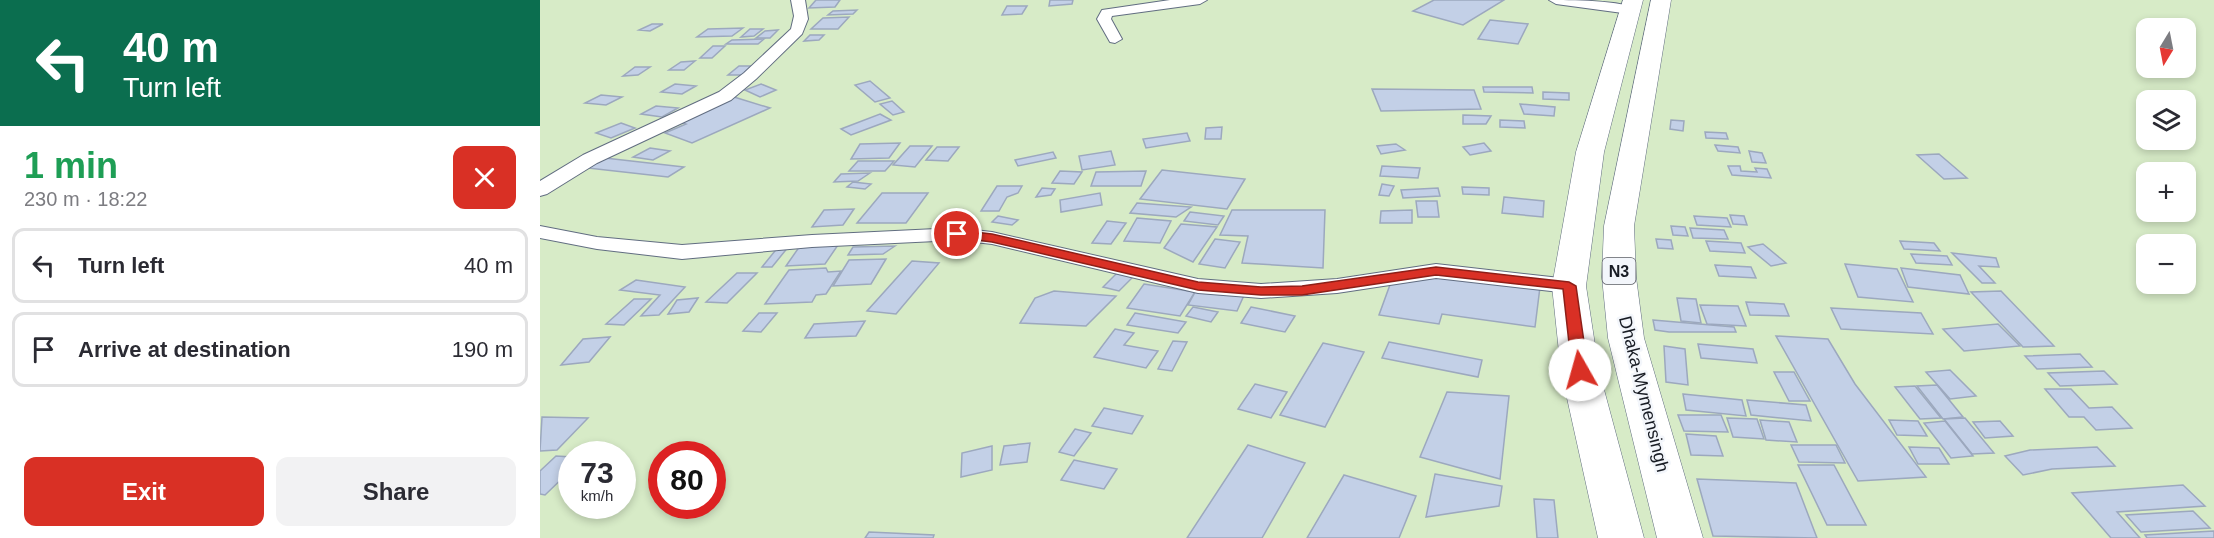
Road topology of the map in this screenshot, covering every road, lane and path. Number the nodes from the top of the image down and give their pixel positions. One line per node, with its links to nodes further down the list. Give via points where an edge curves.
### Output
1 (798, 0): 7 (street, via 801,24 797,31 725,96 619,145)
2 (1200, 0): 6 (street, via 1107,13 1104,19)
3 (1556, 0): 5 (street)
4 (1661, 0): 11 (highway, Dhaka-Mymensingh / N3, via 1618,226 1619,277 1626,338)
5 (1631, 5): 9 (highway, via 1590,152)
6 (1115, 39)
7 (540, 190)
8 (540, 232): 9 (street, via 682,252 957,234 992,238 1198,286 1261,291 1325,288 1436,271)
9 (1569, 286): 10 (highway, via 1580,370)
10 (1621, 538)
11 (1680, 538)

